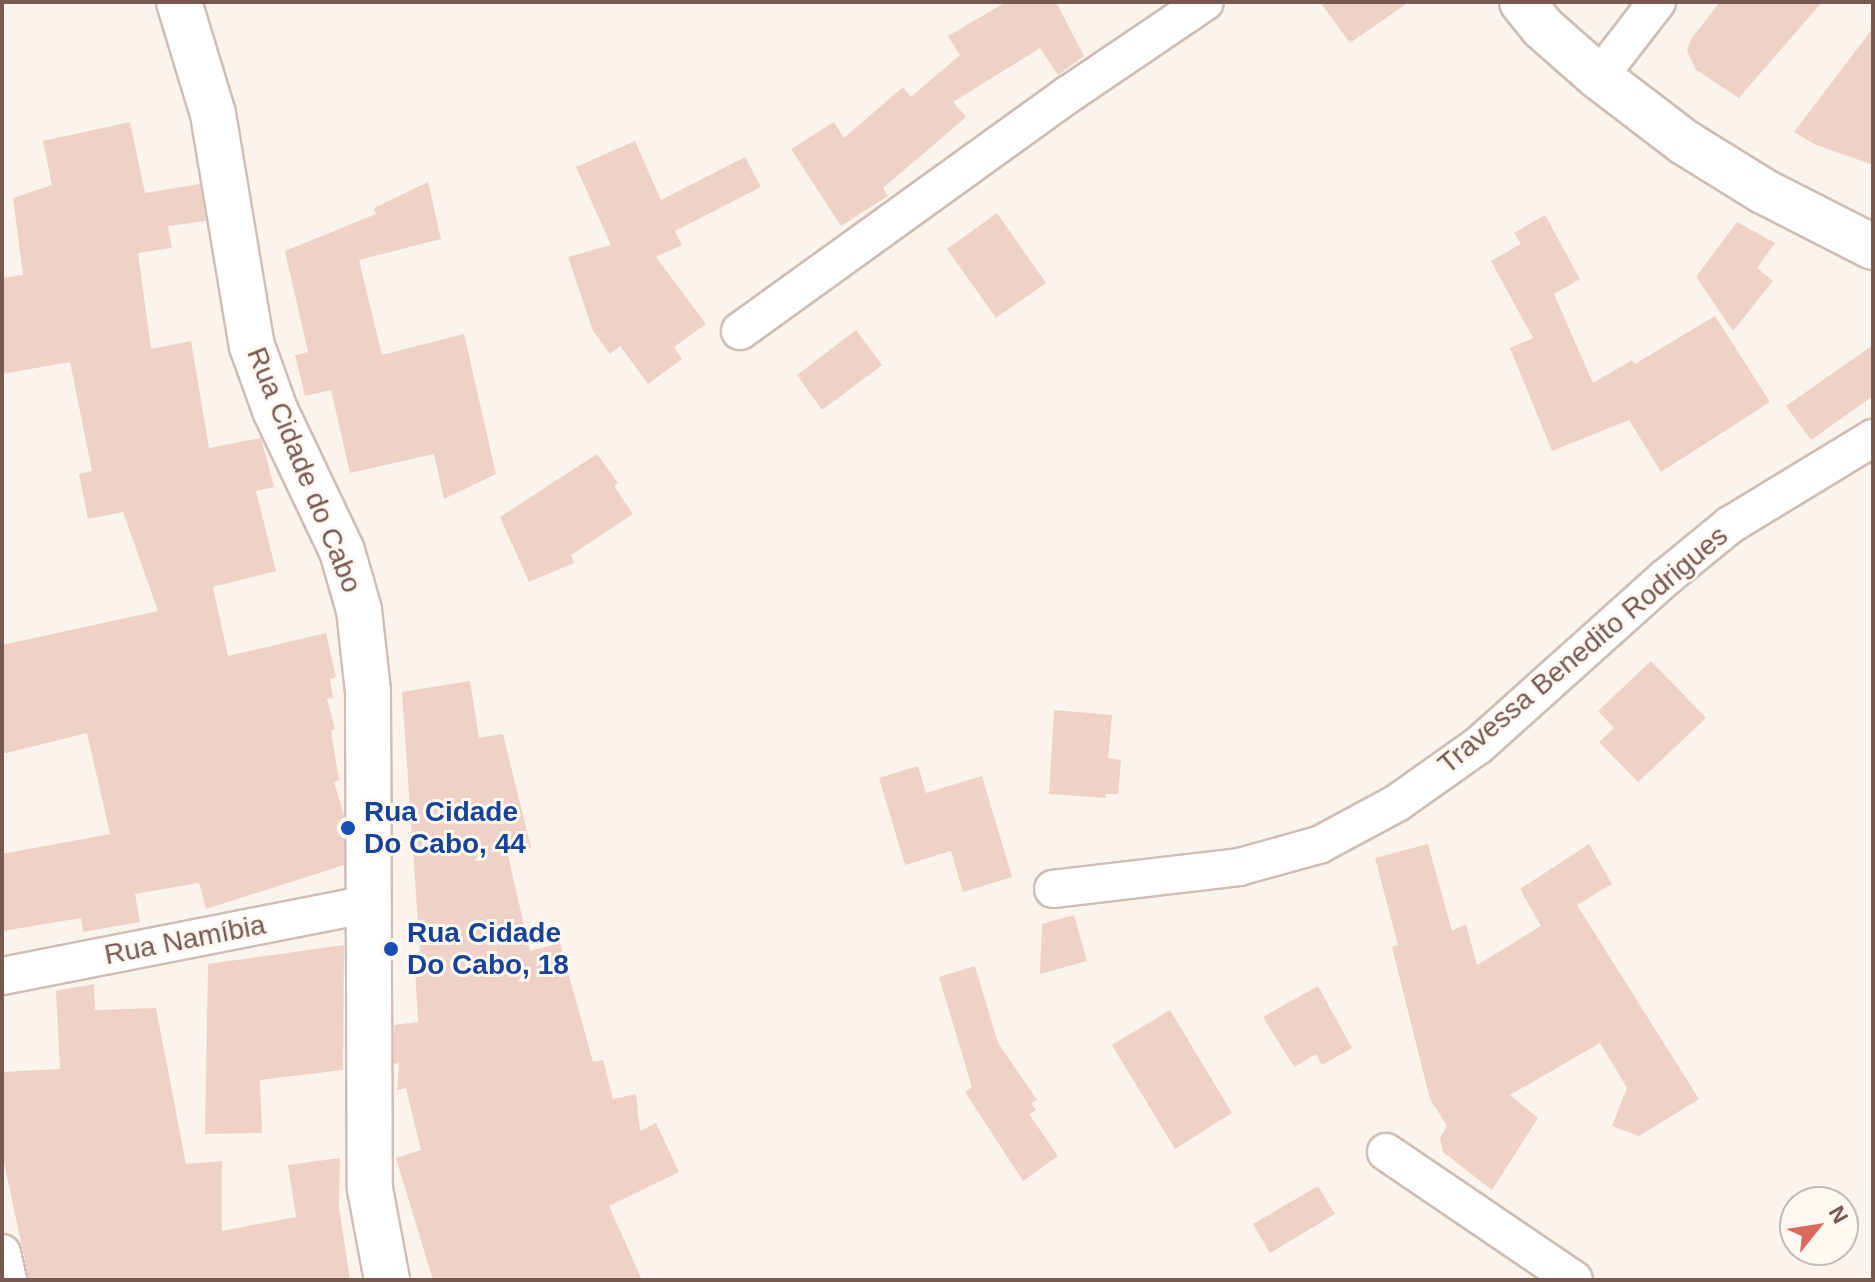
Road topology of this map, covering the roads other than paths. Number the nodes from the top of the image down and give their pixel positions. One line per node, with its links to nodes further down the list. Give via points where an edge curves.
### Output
1 (179, 2): 10 (street, Rua Cidade do Cabo, via 213,114 252,346 275,410 342,551 359,610 368,691)
2 (1205, 2): 7 (street)
3 (1522, 2): 5 (street)
4 (1657, 2): 5 (street)
5 (1599, 77): 6 (street, via 1763,191)
6 (1873, 247)
7 (740, 331)
8 (1873, 438): 9 (street, Travessa Benedito Rodrigues, via 1730,525 1479,745 1397,803 1319,845 1239,867)
9 (1053, 889)
10 (368, 904): 11 (street, Rua Namíbia); 15 (street, Rua Cidade do Cabo, via 370,1189)
11 (2, 976)
12 (1386, 1152): 16 (street)
13 (2, 1253): 14 (street)
14 (8, 1280)
15 (387, 1280)
16 (1574, 1280)

